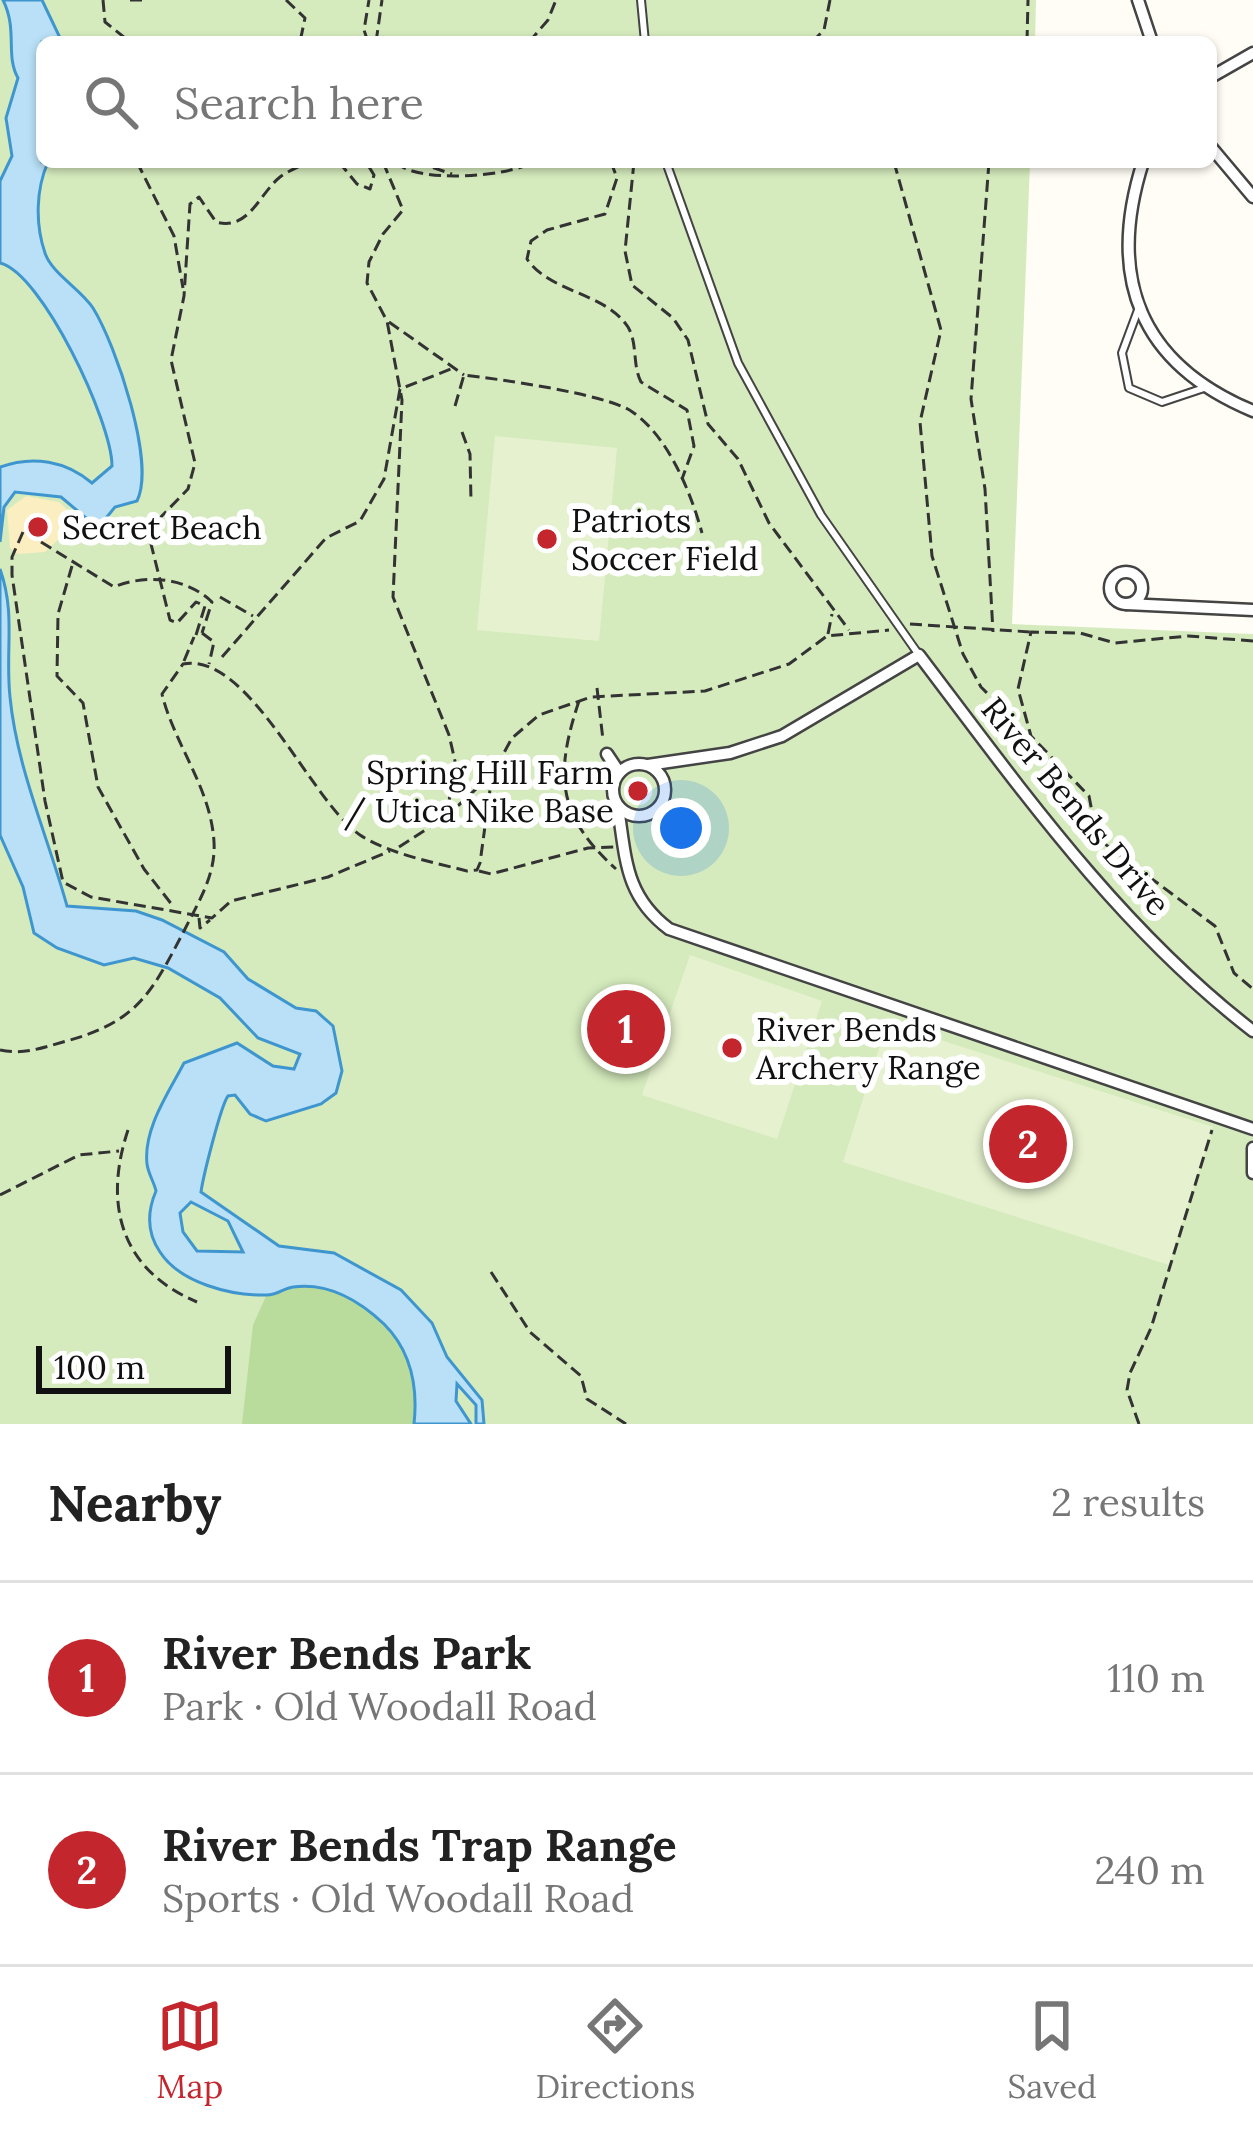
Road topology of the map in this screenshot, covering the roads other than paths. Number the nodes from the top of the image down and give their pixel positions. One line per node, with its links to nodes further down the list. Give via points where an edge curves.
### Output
1 (641, 0): 3 (lane)
2 (1138, 0): 4 (street)
3 (644, 36)
4 (1150, 36)
5 (1253, 53): 6 (street)
6 (1217, 73)
7 (1217, 154): 10 (street)
8 (668, 168): 18 (lane, via 738,363 821,514)
9 (1141, 168): 11 (street, via 1130,251)
10 (1253, 197)
11 (1138, 310): 12 (street, via 1154,341); 12 (lane, via 1122,353 1129,388 1162,402)
12 (1208, 387): 13 (street)
13 (1253, 411)
14 (1141, 582): 15 (street, via 1139,597); 15 (street, via 1129,572 1111,581 1112,597); 16 (street)
15 (1126, 604): 16 (street)
16 (1153, 604): 17 (street)
17 (1253, 610)
18 (920, 655): 20 (street, via 782,736); 27 (street, River Bends Drive, via 1093,878)
19 (607, 754): 22 (street)
20 (668, 762): 21 (street); 23 (street)
21 (648, 765): 22 (street); 23 (street)
22 (619, 772): 24 (street)
23 (662, 778): 25 (street, via 661,802)
24 (618, 808): 25 (street); 26 (street)
25 (636, 816): 26 (street)
26 (621, 830): 28 (street, via 626,872 642,905 681,935)
27 (1253, 1031)
28 (1253, 1129)
29 (1253, 1148): 30 (street)
30 (1253, 1172)

